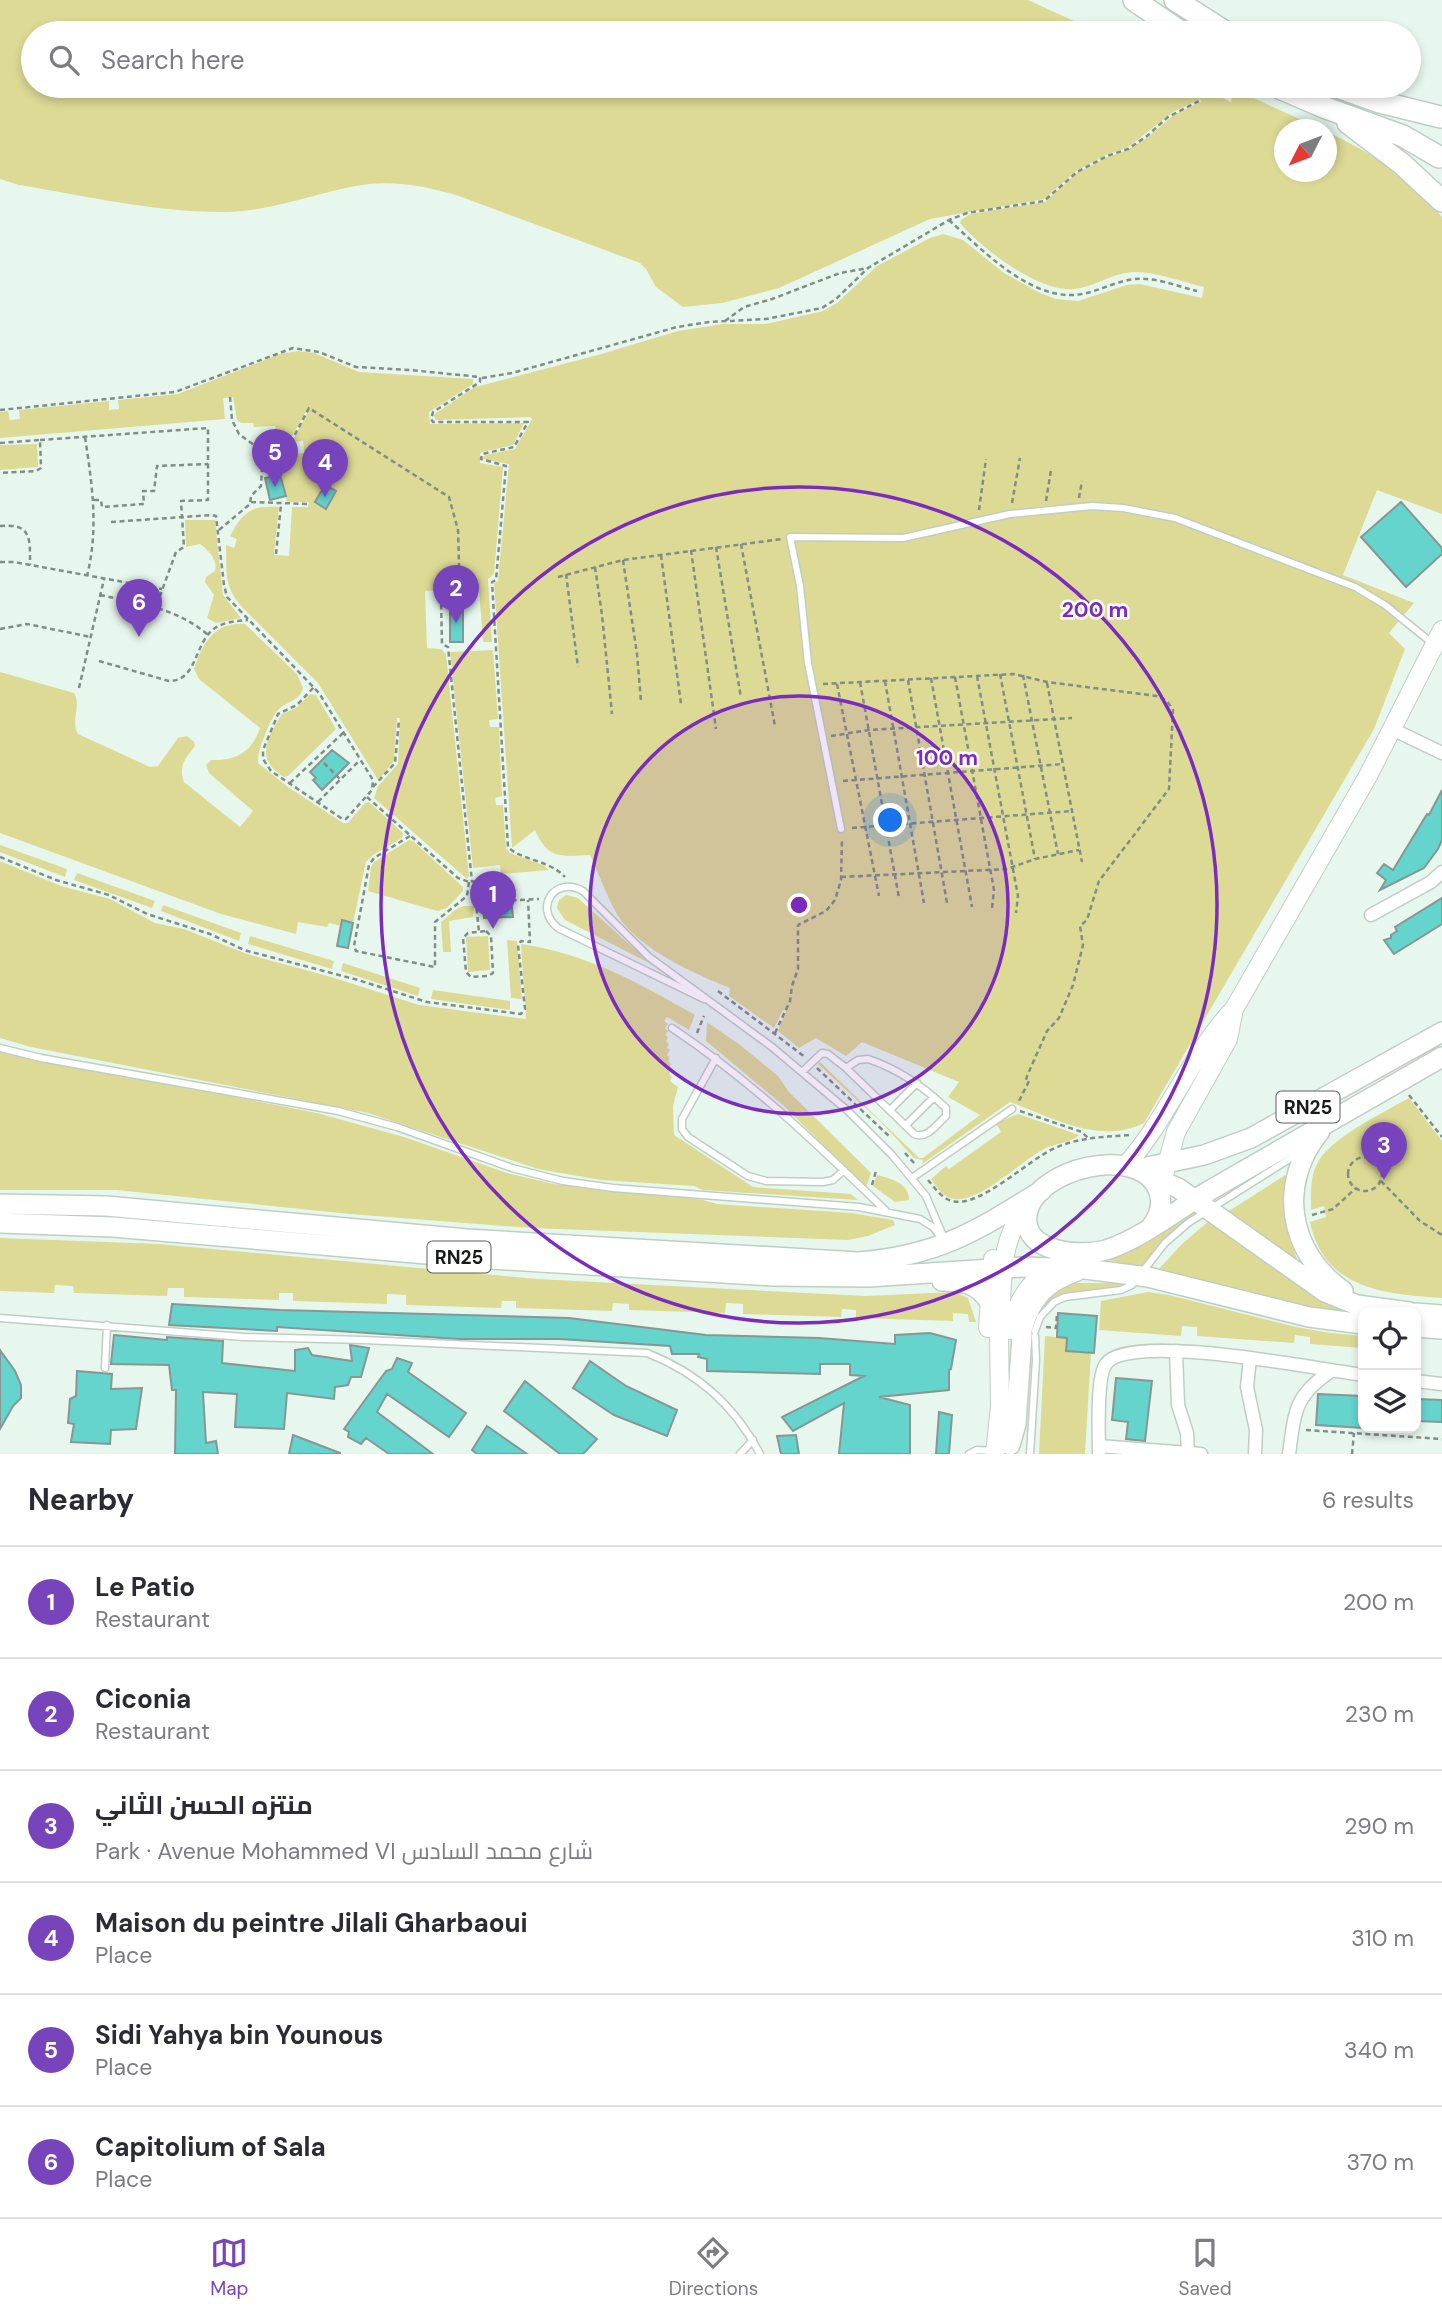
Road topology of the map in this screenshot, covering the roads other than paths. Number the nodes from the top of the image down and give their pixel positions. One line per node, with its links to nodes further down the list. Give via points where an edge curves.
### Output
1 (1134, 0): 3 (highway)
2 (1175, 0): 4 (highway)
3 (1165, 21)
4 (1208, 21)
5 (1303, 98): 7 (highway)
6 (1369, 98): 8 (highway)
7 (1326, 108): 9 (highway, via 1403,136); 10 (highway, via 1402,164)
8 (1441, 117): 9 (highway, via 1435,141)
9 (1440, 159)
10 (1442, 201)
11 (1438, 637): 12 (street); 14 (lane, via 1345,582 1175,517 1111,506 1010,514 904,538 790,537 808,663)
12 (1392, 729): 13 (street); 18 (street)
13 (1442, 753)
14 (841, 829)
15 (1442, 872): 16 (street)
16 (1371, 915)
17 (704, 999): 17 (lane, via 649,957 583,891 570,886 557,889 549,899 549,919 558,928); 25 (lane)
18 (1234, 1009): 33 (street, via 1228,1039); 33 (street, via 1157,1126)
19 (673, 1028): 23 (lane)
20 (1442, 1032): 33 (main road, RN25, via 1251,1138)
21 (0, 1048): 38 (lane, via 338,1111 563,1181)
22 (1442, 1057): 30 (main road, RN25)
23 (716, 1058): 32 (lane, via 772,1102); 32 (lane, via 682,1119 688,1137 757,1179 823,1182)
24 (846, 1068): 25 (lane, via 822,1053); 26 (lane, via 868,1059); 29 (lane)
25 (803, 1072): 34 (lane)
26 (918, 1083): 27 (lane); 29 (lane)
27 (934, 1097): 31 (lane); 31 (lane, via 946,1108 946,1116 923,1136)
28 (1013, 1109): 34 (lane)
29 (890, 1110): 31 (lane)
30 (1328, 1122): 37 (main road, RN25); 50 (main road, via 1313,1139 1299,1170 1294,1196 1296,1223 1304,1248 1321,1272)
31 (906, 1125)
32 (844, 1170): 38 (lane)
33 (1150, 1175): 35 (main road, RN25, via 1105,1165 1080,1169); 37 (main road); 40 (main road, via 1158,1216)
34 (912, 1178): 41 (lane, via 926,1196)
35 (1029, 1200): 41 (main road, RN25); 43 (main road, RN25, via 1027,1227 1035,1241); 44 (street, RN25)
36 (0, 1203): 41 (main road, RN25, via 106,1206 467,1239 828,1262 887,1260)
37 (1201, 1205): 40 (main road, RN25); 48 (lane); 51 (main road)
38 (887, 1212): 41 (lane, via 920,1219)
39 (0, 1223): 47 (main road, RN25, via 113,1227 635,1269 821,1278)
40 (1151, 1227): 42 (main road, RN25)
41 (946, 1244)
42 (1101, 1251): 43 (main road, RN25); 45 (street)
43 (1072, 1252): 44 (main road, RN25)
44 (998, 1264): 45 (main road); 47 (main road, RN25); 49 (street); 59 (street)
45 (1056, 1267): 46 (main road); 59 (street, via 1025,1292)
46 (1085, 1269): 48 (main road); 59 (main road, via 1056,1279 1038,1294)
47 (918, 1275): 49 (main road, via 968,1283)
48 (1140, 1276): 54 (main road, via 1309,1317); 59 (lane, via 1127,1289 1065,1297)
49 (989, 1301): 59 (street)
50 (1358, 1307)
51 (1358, 1310)
52 (1421, 1313): 53 (main road)
53 (1442, 1315)
54 (1358, 1316)
55 (0, 1318): 56 (lane)
56 (107, 1325): 62 (lane); 67 (lane, via 244,1337 647,1353 695,1377 718,1396)
57 (1421, 1327): 58 (main road)
58 (1442, 1329)
59 (1011, 1332): 69 (main road, via 1016,1424); 69 (street, via 992,1405); 73 (lane, via 1036,1360)
60 (1176, 1351): 61 (street); 68 (street, via 1138,1351 1117,1355 1106,1363 1100,1380); 74 (street, via 1178,1405)
61 (1250, 1358): 63 (street); 75 (street, via 1247,1387 1256,1430)
62 (105, 1368)
63 (1331, 1371): 64 (street); 76 (street, via 1301,1396)
64 (1358, 1374)
65 (1421, 1382): 66 (street)
66 (1442, 1384)
67 (753, 1440): 70 (lane); 71 (lane)
68 (1099, 1450): 74 (street)
69 (1002, 1451): 72 (lane)
70 (740, 1454)
71 (760, 1454)
72 (969, 1454)
73 (1030, 1454)
74 (1192, 1454)
75 (1255, 1454)
76 (1289, 1454)

